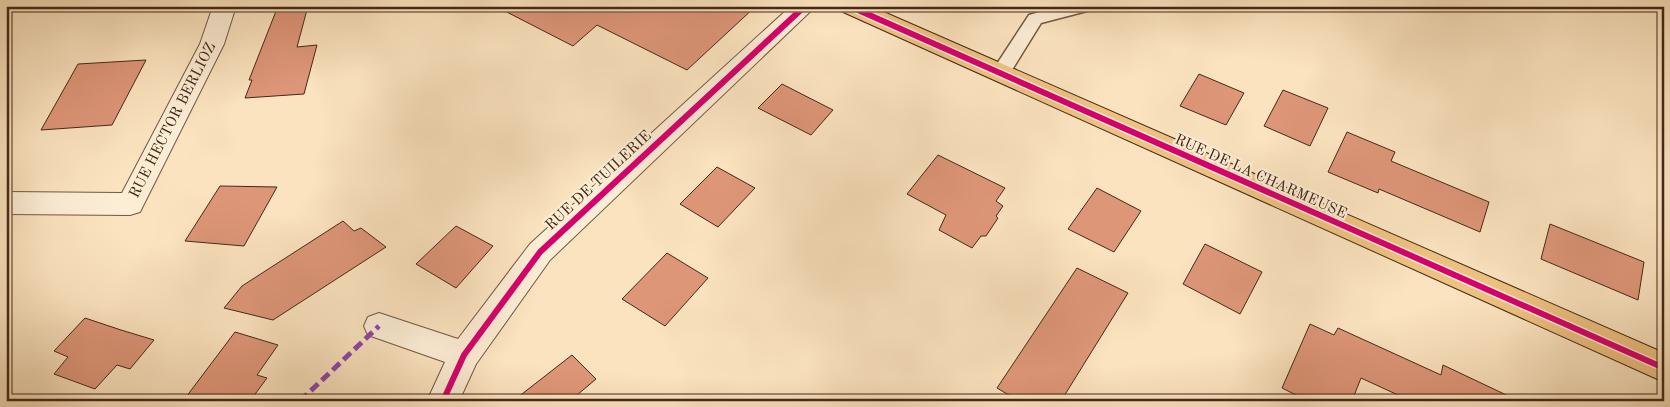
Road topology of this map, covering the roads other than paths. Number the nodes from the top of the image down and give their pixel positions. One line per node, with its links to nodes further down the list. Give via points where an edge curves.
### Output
1 (225, 6): 7 (street, RUE HECTOR BERLIOZ, via 212,44 130,204)
2 (805, 6): 9 (street, RUE DE TUILERIE, via 540,252)
3 (849, 6): 6 (main road, RUE DE LA CHARMEUSE)
4 (1085, 6): 5 (lane)
5 (1049, 11): 6 (lane, via 1035,19)
6 (1000, 73): 10 (main road, RUE DE LA CHARMEUSE)
7 (6, 203)
8 (379, 326): 9 (street)
9 (464, 356): 11 (street, RUE DE TUILERIE)
10 (1664, 368)
11 (443, 401)

